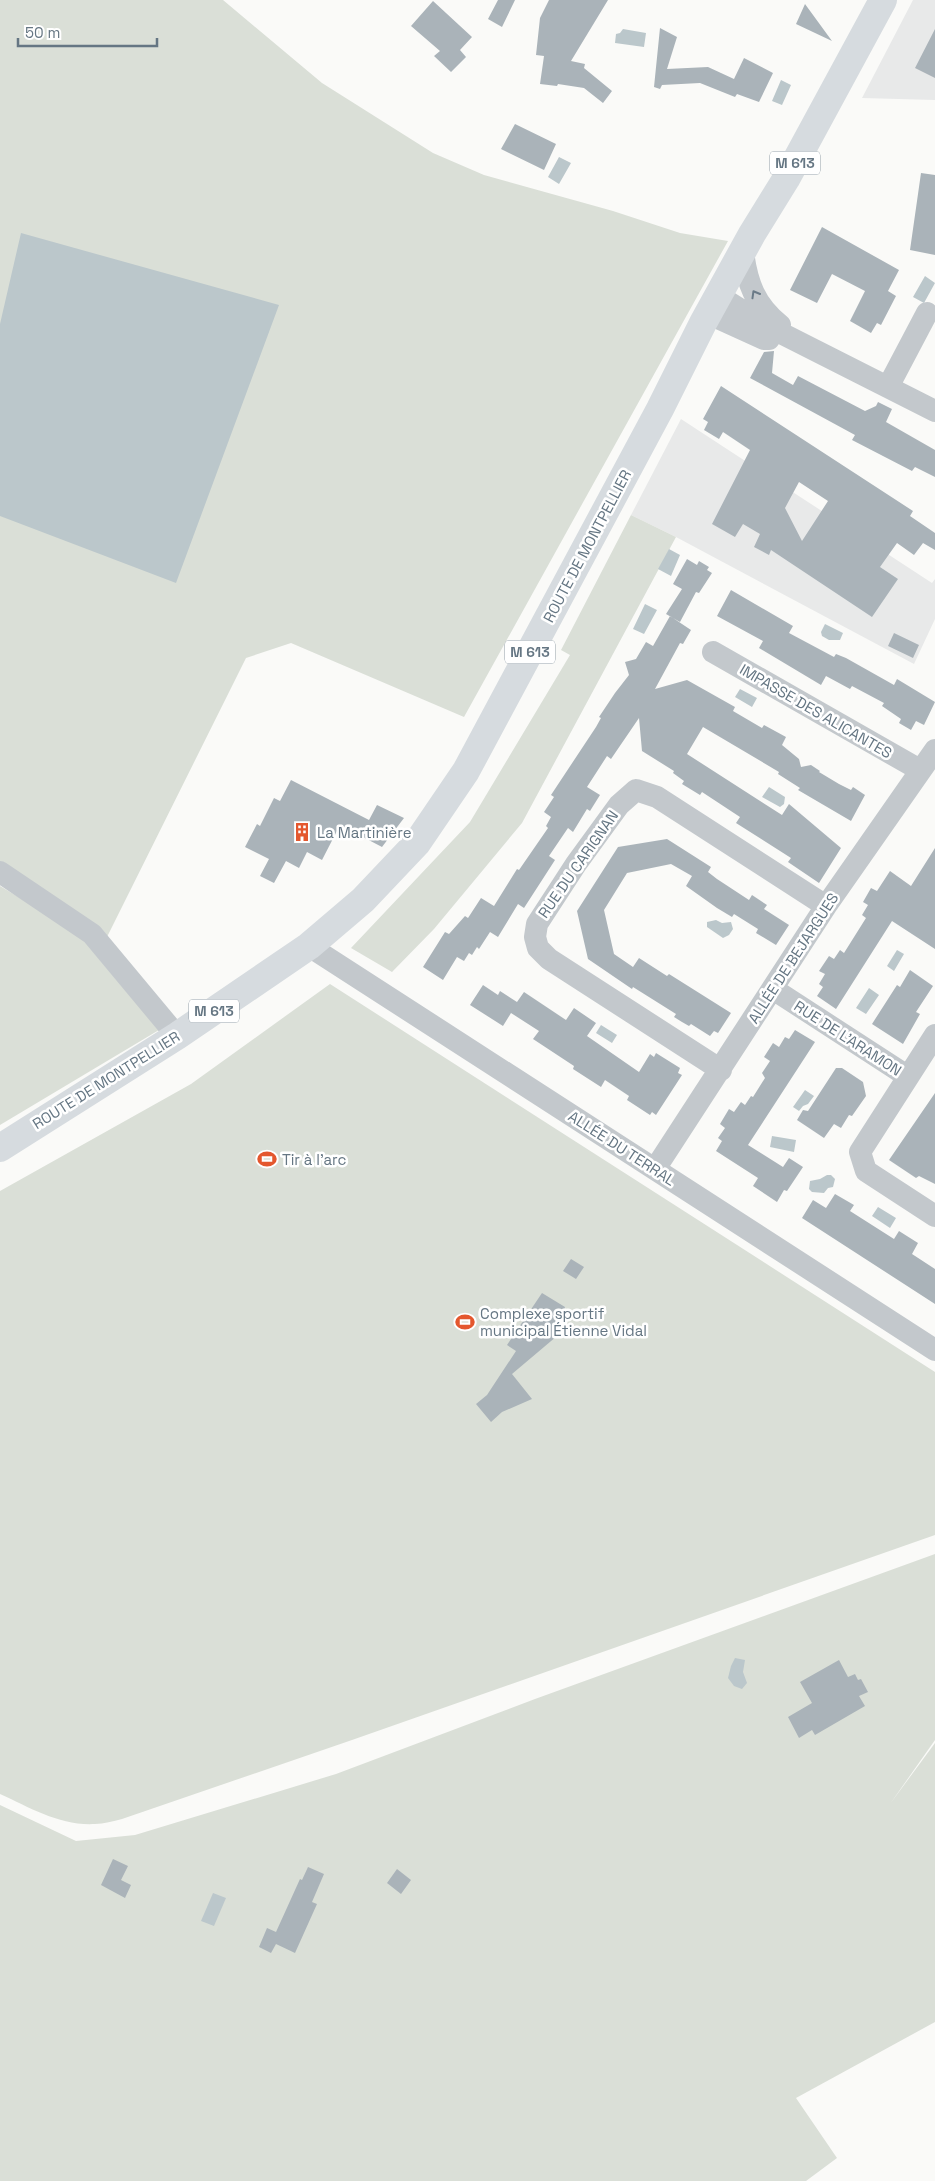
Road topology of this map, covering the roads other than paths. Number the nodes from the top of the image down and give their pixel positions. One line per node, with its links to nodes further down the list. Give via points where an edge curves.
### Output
1 (883, 0): 2 (main road, ROUTE DE MONTPELLIER / M 613)
2 (743, 252): 3 (main road, ROUTE DE MONTPELLIER / M 613); 7 (street, one-way to 2, via 770,318 752,292)
3 (714, 305): 5 (main road, ROUTE DE MONTPELLIER / M 613); 6 (street); 7 (street)
4 (927, 313): 8 (street)
5 (696, 338): 6 (street, via 728,332); 15 (main road, ROUTE DE MONTPELLIER / M 613, via 466,771 417,843 363,900)
6 (764, 339): 7 (street)
7 (800, 342): 8 (street)
8 (888, 387): 9 (street)
9 (935, 411)
10 (713, 652): 12 (street, IMPASSE DES ALICANTES)
11 (935, 750): 12 (street, ALLÉE DE BEJARGUES)
12 (920, 770): 14 (street, ALLÉE DE BEJARGUES)
13 (0, 872): 18 (street, via 92,934)
14 (826, 906): 16 (street, ALLÉE DE BEJARGUES); 19 (street, RUE DU CARIGNAN, via 658,797 636,790 619,806 576,864 537,924 535,937 538,948 549,959)
15 (309, 946): 18 (main road, ROUTE DE MONTPELLIER / M 613); 22 (street, ALLÉE DU TERRAL)
16 (773, 989): 19 (street, ALLÉE DE BEJARGUES); 20 (street, RUE DE L'ARAMON)
17 (935, 1035): 20 (street, RUE DE L'ARAMON)
18 (177, 1036): 21 (main road, ROUTE DE MONTPELLIER / M 613)
19 (721, 1070): 22 (street, ALLÉE DE BEJARGUES)
20 (907, 1076): 23 (street, via 860,1152 866,1171)
21 (0, 1148)
22 (655, 1169): 24 (street, ALLÉE DU TERRAL)
23 (935, 1216)
24 (935, 1350)

